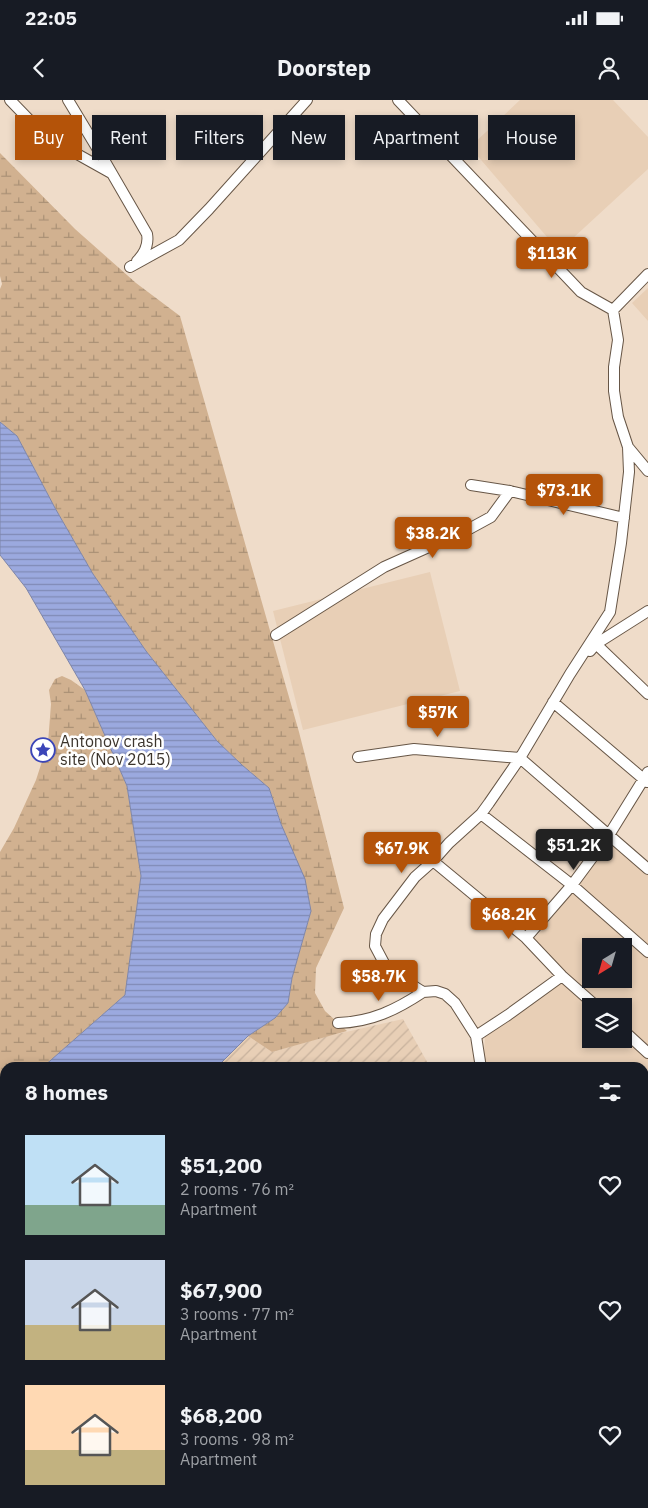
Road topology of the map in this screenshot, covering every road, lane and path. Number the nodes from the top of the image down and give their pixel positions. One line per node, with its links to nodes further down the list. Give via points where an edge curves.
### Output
1 (10, 100): 9 (street, via 52,140)
2 (68, 100): 6 (street)
3 (78, 100): 7 (street)
4 (307, 100): 9 (street, via 179,240 130,267 142,254 148,242 147,234)
5 (398, 100): 11 (street, via 581,292)
6 (77, 115)
7 (80, 115)
8 (82, 122): 9 (street)
9 (112, 173)
10 (648, 274): 11 (street)
11 (613, 310): 12 (street, via 618,340 614,391 618,417)
12 (628, 446): 13 (street); 16 (street, via 630,472)
13 (648, 471)
14 (471, 485): 15 (street)
15 (510, 491): 16 (street); 18 (street, via 491,518 384,567)
16 (624, 518): 20 (street, via 610,612)
17 (648, 611): 19 (street)
18 (276, 635)
19 (596, 644): 20 (street); 21 (street)
20 (570, 674): 22 (street)
21 (648, 694)
22 (553, 702): 24 (street); 25 (street)
23 (358, 757): 24 (street, via 414,749)
24 (520, 758): 26 (street); 27 (street)
25 (646, 777): 27 (street)
26 (481, 814): 28 (street); 30 (street)
27 (609, 835): 29 (street); 30 (street)
28 (433, 861): 31 (street); 34 (street, via 415,877 383,919 375,946 384,963)
29 (648, 869)
30 (572, 885): 31 (street); 32 (street)
31 (526, 938): 33 (street)
32 (648, 952)
33 (562, 976): 35 (street); 37 (street)
34 (423, 992): 36 (street, via 387,1012 357,1022); 37 (street, via 446,994)
35 (587, 998)
36 (338, 1023)
37 (476, 1036): 40 (street)
38 (632, 1038): 39 (street)
39 (648, 1053)
40 (480, 1062)

